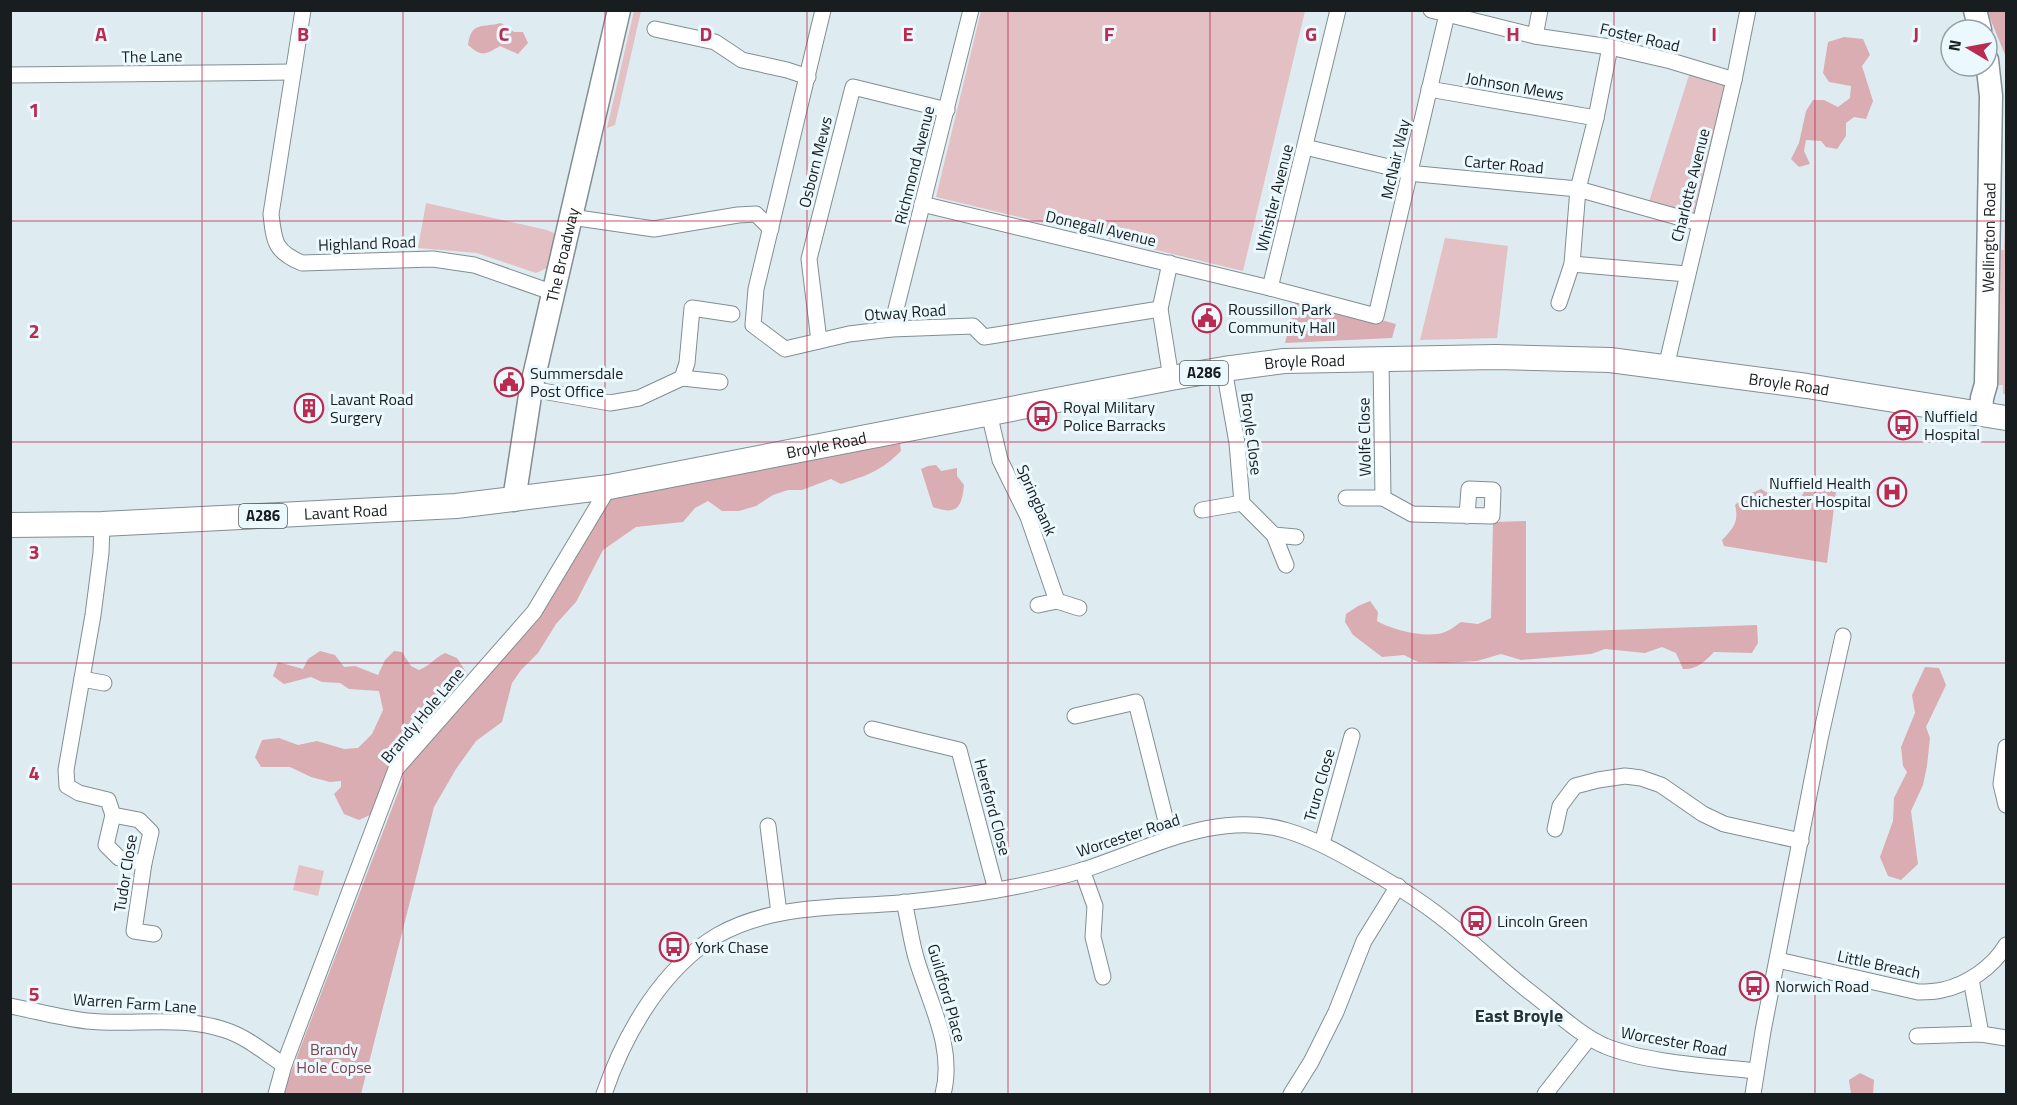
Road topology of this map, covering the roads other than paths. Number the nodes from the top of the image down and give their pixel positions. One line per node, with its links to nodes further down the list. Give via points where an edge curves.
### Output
1 (303, 10): 13 (street, Highland Road)
2 (620, 10): 25 (street, The Broadway)
3 (823, 10): 15 (street, Otway Road)
4 (971, 10): 19 (street, Richmond Avenue)
5 (1338, 10): 21 (street, Whistler Avenue)
6 (1431, 10): 9 (street, Foster Road)
7 (1540, 10): 11 (street)
8 (1745, 11): 17 (street, Charlotte Avenue)
9 (1448, 13): 11 (street, Foster Road); 18 (street, McNair Way)
10 (655, 28): 15 (street, via 715,42 742,60)
11 (1535, 36): 12 (street, Foster Road)
12 (1610, 46): 17 (street, Foster Road); 20 (street)
13 (293, 72): 14 (street, The Lane); 32 (street, Highland Road, via 271,214 273,238 285,256 302,263 433,259 474,265)
14 (10, 75)
15 (808, 77): 27 (street, Otway Road)
16 (1988, 78): 46 (street, Wellington Road, via 1986,384)
17 (1734, 80): 26 (street, Charlotte Avenue)
18 (1429, 89): 20 (street, Johnson Mews); 22 (street, McNair Way)
19 (947, 110): 24 (street, Richmond Avenue); 37 (street, Osborn Mews, via 853,87 809,259)
20 (1596, 118): 23 (street)
21 (1305, 147): 22 (street, Carter Road); 31 (street, Whistler Avenue)
22 (1411, 172): 23 (street, Carter Road); 31 (street, McNair Way, via 1376,316)
23 (1578, 189): 26 (street, Carter Road); 29 (street)
24 (922, 204): 28 (street, Donegall Avenue); 36 (street, Richmond Avenue)
25 (571, 217): 27 (street, via 654,229 756,214); 32 (street, The Broadway)
26 (1699, 223): 30 (street, Charlotte Avenue)
27 (771, 229): 37 (street, Otway Road, via 756,289 753,325 785,349)
28 (1170, 263): 31 (street, Donegall Avenue); 34 (street)
29 (1572, 264): 30 (street); 33 (street)
30 (1687, 274): 39 (street, Charlotte Avenue)
31 (1270, 288)
32 (554, 293): 44 (street, The Broadway)
33 (1559, 303)
34 (1160, 309): 36 (street, Otway Road, via 984,337 973,326); 42 (street)
35 (732, 314): 41 (street, via 692,308)
36 (891, 329): 37 (street, Otway Road)
37 (819, 341)
38 (1381, 359): 39 (main road, Broyle Road / A286, via 1560,358); 40 (main road, Broyle Road / A286, via 1284,361); 50 (street, Wolfe Close)
39 (1666, 367): 46 (main road, Broyle Road / A286)
40 (1224, 369): 42 (main road, Broyle Road / A286); 52 (street, Broyle Close, via 1237,443)
41 (682, 378): 43 (street); 44 (street, via 639,398 617,403)
42 (1171, 378): 45 (main road, Broyle Road / A286)
43 (720, 382)
44 (531, 389): 51 (street, The Broadway)
45 (989, 413): 48 (main road, Broyle Road / A286); 60 (street, Springbank, via 1000,460 1028,517)
46 (1981, 414): 47 (main road, Broyle Road / A286)
47 (2007, 418)
48 (609, 487): 51 (main road, Lavant Road / A286); 93 (street, Brandy Hole Lane, via 534,612 396,769)
49 (1346, 498): 50 (street)
50 (1383, 498): 54 (street, Wolfe Close, via 1412,514)
51 (514, 500): 55 (main road, Lavant Road / A286, via 348,513)
52 (1242, 503): 53 (street); 57 (street)
53 (1202, 510)
54 (1467, 516)
55 (102, 524): 56 (main road, Lavant Road / A286); 64 (street, Tudor Close)
56 (10, 525)
57 (1274, 535): 58 (street); 59 (street)
58 (1296, 537)
59 (1287, 565)
60 (1057, 601): 61 (street); 62 (street)
61 (1038, 605)
62 (1079, 608)
63 (1843, 636): 75 (street)
64 (82, 679): 65 (street); 71 (street, Tudor Close, via 66,770 68,786 108,800)
65 (104, 683)
66 (1076, 716): 74 (street, via 1136,702)
67 (872, 729): 80 (street, Hereford Close, via 959,750)
68 (1352, 736): 76 (street, Truro Close)
69 (2007, 747): 70 (street, via 2001,784)
70 (2007, 805)
71 (113, 815): 77 (street, via 106,845 119,858); 77 (street, Tudor Close, via 140,820 151,832)
72 (768, 826): 82 (street)
73 (1555, 829): 75 (street, via 1560,806 1575,786 1625,776 1661,785 1702,814 1724,824)
74 (1170, 837): 76 (street, Worcester Road, via 1245,823 1285,830); 78 (street, Worcester Road)
75 (1801, 841): 85 (street)
76 (1322, 843): 79 (street, Worcester Road)
77 (144, 863): 83 (street, Tudor Close, via 134,931)
78 (1082, 870): 80 (street, Worcester Road); 86 (street, via 1095,906 1093,937)
79 (1398, 886): 91 (street, Worcester Road); 98 (street, via 1365,941 1336,1012)
80 (996, 890): 81 (street, Worcester Road)
81 (904, 902): 82 (street, Worcester Road); 97 (street, Guildford Place, via 916,960 939,1022 945,1055)
82 (779, 913): 96 (street, Worcester Road, via 734,927 693,953 646,1008)
83 (154, 934)
84 (2007, 945): 87 (street, Little Breach)
85 (1778, 960): 87 (street, Little Breach, via 1918,992 1942,990); 94 (street)
86 (1103, 976)
87 (1971, 979): 89 (street)
88 (10, 1006): 93 (street, Warren Farm Lane, via 87,1021 192,1023 225,1030)
89 (1981, 1034): 90 (street); 92 (street)
90 (1917, 1036)
91 (1589, 1038): 94 (street, Worcester Road, via 1634,1055); 99 (street)
92 (2007, 1038)
93 (284, 1065): 95 (street, Brandy Hole Lane)
94 (1756, 1071): 100 (street)
95 (276, 1095)
96 (604, 1095)
97 (943, 1095)
98 (1291, 1095)
99 (1545, 1095)
100 (1753, 1095)

